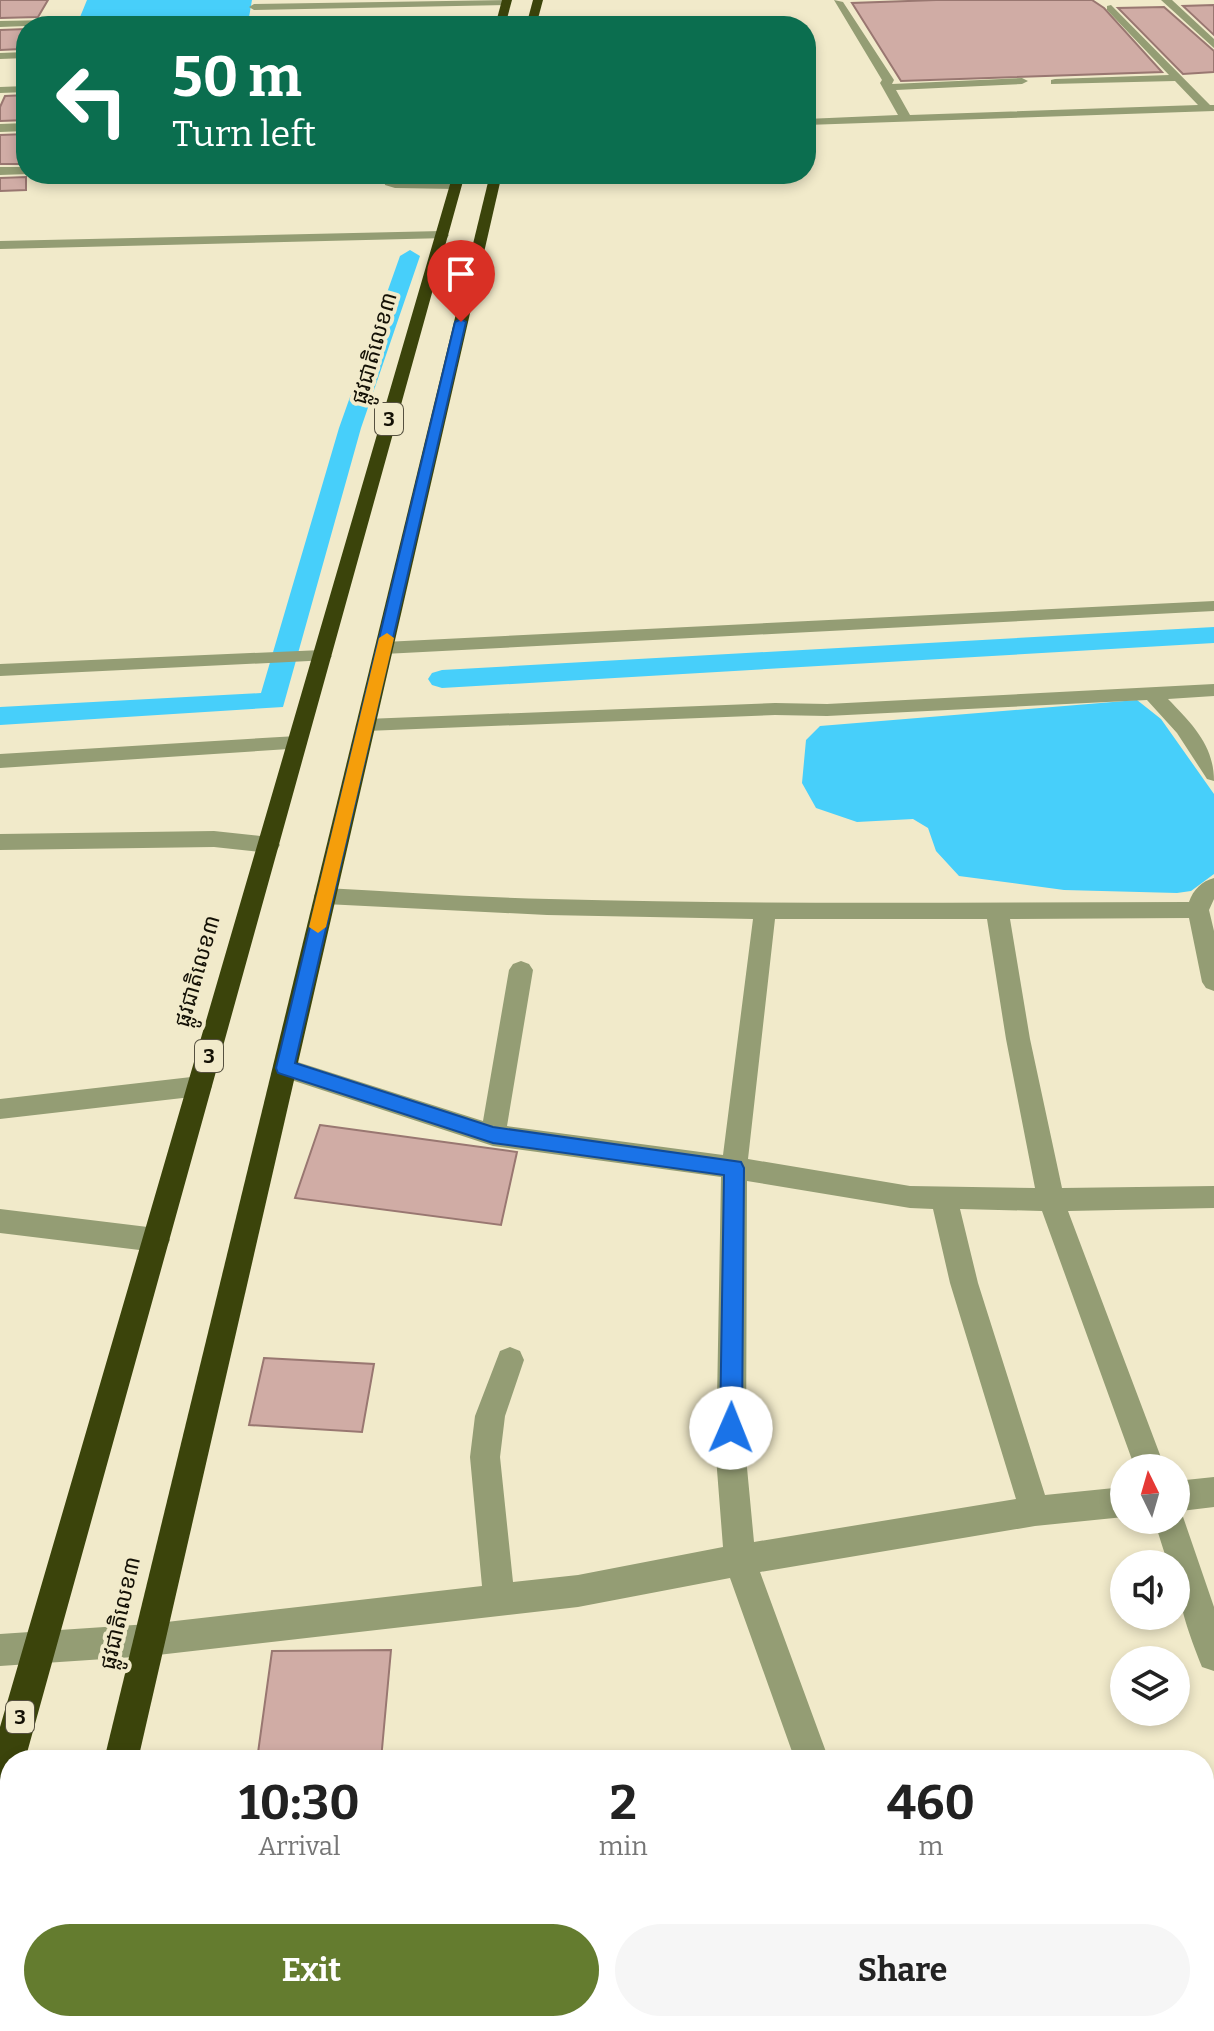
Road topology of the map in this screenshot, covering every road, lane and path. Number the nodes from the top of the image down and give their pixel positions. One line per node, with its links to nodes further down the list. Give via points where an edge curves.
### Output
1 (1166, 0): 8 (street)
2 (507, 1): 3 (street)
3 (378, 2): 5 (street)
4 (838, 2): 12 (street)
5 (292, 3): 6 (street)
6 (254, 7)
7 (1111, 8): 9 (street)
8 (1214, 45)
9 (1178, 78): 11 (street); 13 (street)
10 (1022, 81): 12 (street)
11 (1055, 82)
12 (890, 87): 17 (street)
13 (1198, 98): 14 (street); 15 (street)
14 (1057, 102): 17 (street); 18 (street)
15 (1212, 104): 18 (street)
16 (816, 111): 17 (street)
17 (903, 113): 18 (street); 19 (street)
18 (1065, 113)
19 (816, 121)
20 (456, 184): 22 (highway, ផ្លូវជាតិលេខ៣ / 3)
21 (494, 184): 25 (highway, ផ្លូវជាតិលេខ៣ / 3)
22 (442, 235): 23 (street); 26 (highway, ផ្លូវជាតិលេខ៣ / 3)
23 (0, 245)
24 (1214, 606): 25 (street)
25 (382, 656): 30 (highway, ផ្លូវជាតិលេខ៣ / 3)
26 (321, 660): 27 (street); 31 (highway, ផ្លូវជាតិលេខ៣ / 3)
27 (0, 670)
28 (1214, 690): 29 (street)
29 (1153, 694): 30 (street, via 827,710); 33 (street, via 1184,728)
30 (367, 721): 37 (highway, ផ្លូវជាតិលេខ៣ / 3)
31 (300, 733): 32 (street); 35 (highway, ផ្លូវជាតិលេខ៣ / 3)
32 (0, 761)
33 (1214, 774)
34 (0, 842): 35 (street, via 214,839)
35 (269, 845): 44 (highway, ផ្លូវជាតិលេខ៣ / 3)
36 (1214, 886): 39 (street, via 1201,898)
37 (325, 896): 40 (street); 43 (highway, ផ្លូវជាតិលេខ៣ / 3)
38 (997, 908): 39 (street); 40 (street); 50 (street)
39 (1198, 910): 42 (street)
40 (765, 911): 47 (street)
41 (521, 970): 46 (street)
42 (1214, 982)
43 (285, 1068): 46 (street); 62 (highway, ផ្លូវជាតិលេខ៣ / 3)
44 (200, 1086): 45 (street); 52 (highway, ផ្លូវជាតិលេខ៣ / 3)
45 (0, 1109)
46 (493, 1135): 47 (street)
47 (734, 1168): 49 (street); 60 (street, via 731,1457)
48 (1214, 1197): 50 (street)
49 (944, 1199): 50 (street); 58 (street, via 964,1283)
50 (1051, 1200): 54 (street)
51 (0, 1221): 52 (street)
52 (156, 1240): 63 (highway, ផ្លូវជាតិលេខ៣ / 3)
53 (510, 1360): 61 (street, via 490,1416 485,1457)
54 (1145, 1454)
55 (1214, 1492): 56 (street)
56 (1190, 1495)
57 (1110, 1503): 58 (street)
58 (1035, 1511): 60 (street)
59 (1174, 1534): 65 (street)
60 (740, 1560): 61 (street, via 578,1591); 68 (street)
61 (499, 1600): 62 (street)
62 (149, 1640): 63 (street); 67 (highway, ផ្លូវជាតិលេខ៣ / 3)
63 (40, 1648): 64 (street); 66 (highway, ផ្លូវជាតិលេខ៣ / 3)
64 (0, 1650)
65 (1214, 1655)
66 (11, 1750)
67 (123, 1750)
68 (808, 1750)

